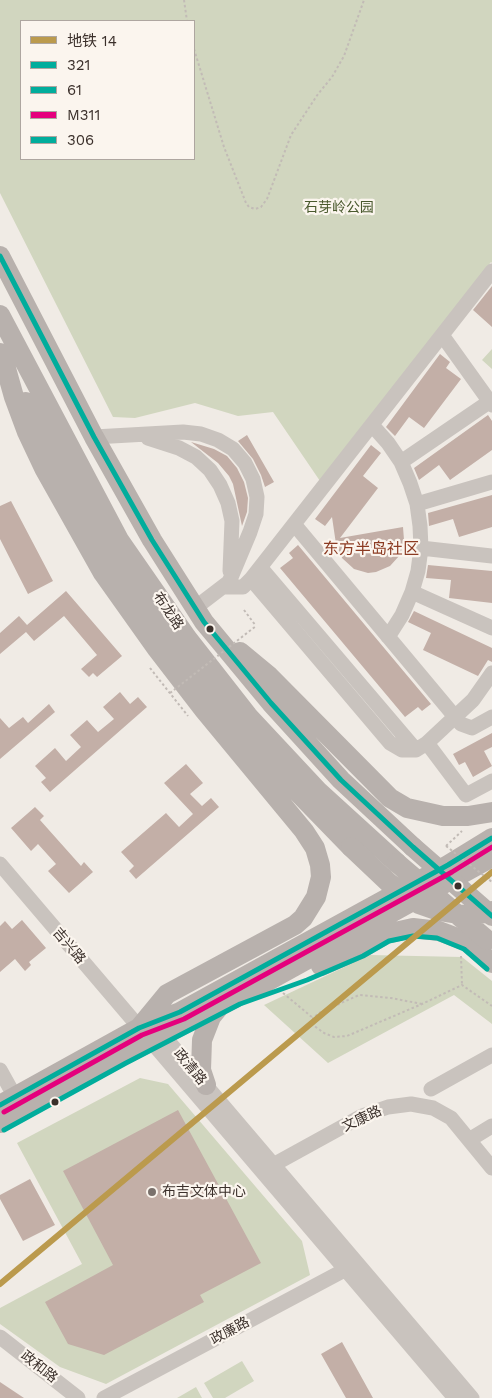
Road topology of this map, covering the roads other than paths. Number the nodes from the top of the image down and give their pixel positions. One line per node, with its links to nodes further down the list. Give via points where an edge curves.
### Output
1 (0, 256): 10 (main road, 布龙路)
2 (492, 271): 4 (street)
3 (0, 315): 11 (main road, 布龙路)
4 (442, 334): 7 (street); 8 (street)
5 (3, 368): 14 (main road, via 55,454); 40 (main road, via 44,468 103,573 204,710 304,830 315,848 320,865 316,897 303,918 167,994)
6 (492, 400): 12 (street)
7 (492, 406)
8 (372, 425): 12 (street); 16 (street)
9 (135, 435): 10 (street); 21 (street, via 179,448 196,457 220,485 232,521); 21 (street, via 201,434 218,440 245,463 257,497 256,514)
10 (94, 437): 23 (main road, 布龙路)
11 (65, 439): 14 (main road); 17 (main road, 布龙路)
12 (401, 462): 15 (street)
13 (492, 482): 15 (street)
14 (79, 503): 17 (main road); 35 (main road, bridge, via 154,619 211,696 250,743 389,884 419,904 439,911 464,915)
15 (417, 504): 18 (street)
16 (294, 524): 20 (street); 25 (street)
17 (119, 540): 37 (main road, 布龙路, bridge, via 187,638 248,716 319,792)
18 (421, 548): 19 (street); 22 (street)
19 (492, 556)
20 (256, 574): 21 (street, via 243,587); 29 (street, via 390,743 402,750)
21 (226, 585): 23 (street)
22 (412, 592): 24 (street); 25 (street)
23 (199, 615): 31 (main road, via 269,676 390,798 407,808 443,816); 36 (main road, 布龙路, bridge, via 271,704 335,773)
24 (492, 628)
25 (388, 637): 27 (street)
26 (492, 673): 27 (street, via 473,700)
27 (455, 717): 28 (street, via 461,724 472,728); 29 (street)
28 (492, 717)
29 (421, 747): 30 (street, via 466,795)
30 (492, 781)
31 (492, 812)
32 (492, 838): 40 (main road, via 180,1012)
33 (492, 857): 39 (main road)
34 (0, 864): 40 (street, 吉兴路)
35 (492, 911)
36 (492, 916)
37 (490, 943)
38 (492, 963): 39 (main road, via 468,942 439,931 413,928 386,934 304,973)
39 (229, 1001): 40 (main road); 43 (main road, via 211,1016 202,1040 201,1070)
40 (151, 1035): 43 (street, 政清路); 45 (main road); 46 (main road); 51 (street, 政清路)
41 (492, 1056): 44 (street)
42 (0, 1070): 45 (street)
43 (206, 1085): 49 (street, 政清路)
44 (431, 1089)
45 (5, 1100)
46 (0, 1124)
47 (492, 1126): 48 (street)
48 (469, 1140): 49 (street, 文康路, via 442,1112 422,1105 400,1105 362,1116); 50 (street, 文康路)
49 (273, 1165): 51 (street, 政清路)
50 (492, 1168)
51 (351, 1267): 54 (street, 政廉路); 55 (street, 政清路); 56 (street, 政清路)
52 (0, 1337): 53 (street, 政和路)
53 (78, 1398)
54 (104, 1398)
55 (454, 1398)
56 (472, 1398)

